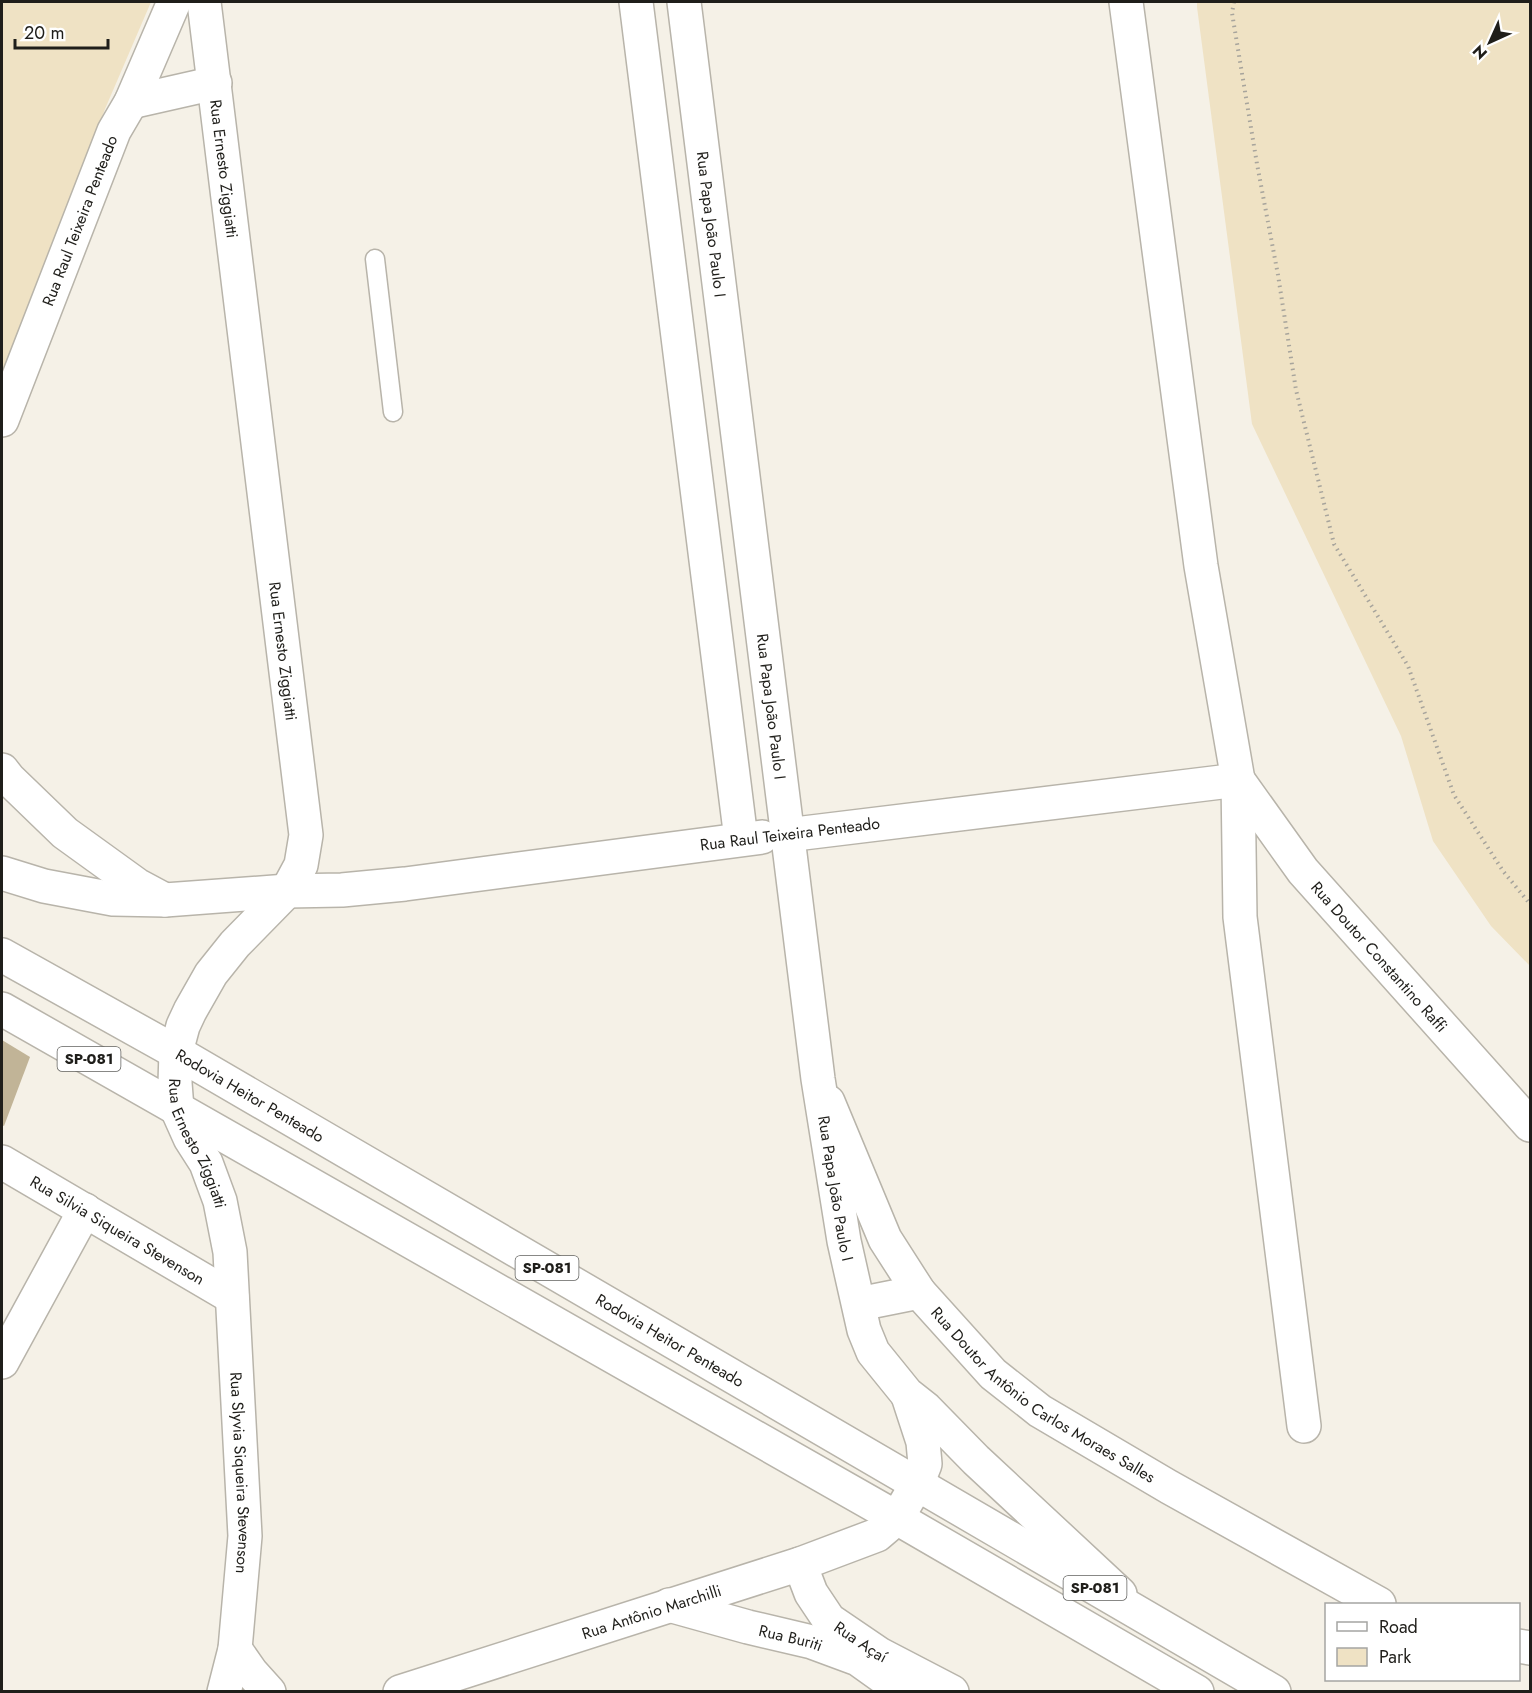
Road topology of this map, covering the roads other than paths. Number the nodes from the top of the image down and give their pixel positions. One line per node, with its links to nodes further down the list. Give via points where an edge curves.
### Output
1 (174, 2): 7 (street, Rua Raul Teixeira Penteado)
2 (204, 2): 6 (street, Rua Ernesto Ziggiatti)
3 (636, 2): 14 (street)
4 (684, 2): 13 (street, Rua Papa João Paulo I)
5 (1126, 2): 12 (street, via 1201,566)
6 (215, 83): 7 (street); 16 (street, Rua Ernesto Ziggiatti, via 306,835 302,865)
7 (131, 102): 10 (street, Rua Raul Teixeira Penteado, via 114,131)
8 (375, 259): 9 (lane)
9 (393, 412)
10 (2, 420)
11 (2, 770): 17 (street, via 65,834)
12 (1238, 780): 13 (street, Rua Raul Teixeira Penteado); 23 (street, Rua Doutor Constantino Raffi, via 1303,871); 32 (street, via 1240,917)
13 (787, 835): 14 (street, Rua Raul Teixeira Penteado); 21 (street, Rua Papa João Paulo I)
14 (741, 839): 16 (street, Rua Raul Teixeira Penteado, via 405,884)
15 (2, 873): 17 (street, Rua Raul Teixeira Penteado, via 44,886 113,899)
16 (287, 891): 17 (street, Rua Raul Teixeira Penteado); 20 (street, Rua Ernesto Ziggiatti, via 211,974 186,1018)
17 (165, 900)
18 (2, 955): 20 (street, Rodovia Heitor Penteado / SP-081)
19 (2, 1009): 22 (street, SP-081)
20 (176, 1052): 22 (street, Rua Ernesto Ziggiatti); 33 (street, Rodovia Heitor Penteado / SP-081)
21 (818, 1079): 27 (street, Rua Doutor Antônio Carlos Moraes Salles, via 885,1239); 29 (street, Rua Papa João Paulo I, via 844,1241)
22 (177, 1108): 26 (street, Rua Ernesto Ziggiatti, via 206,1163 220,1201); 34 (street, SP-081)
23 (1530, 1125)
24 (2, 1162): 25 (street, Rua Silvia Siqueira Stevenson)
25 (85, 1210): 28 (street, Rua Silvia Siqueira Stevenson); 30 (street)
26 (230, 1252): 28 (street, Rua Slyvia Siqueira Stevenson)
27 (919, 1292): 29 (street); 36 (street, Rua Doutor Antônio Carlos Moraes Salles, via 993,1374 1040,1411)
28 (232, 1297): 39 (street, Rua Slyvia Siqueira Stevenson, via 245,1536)
29 (859, 1304): 31 (street, Rua Papa João Paulo I, via 873,1352)
30 (2, 1362)
31 (907, 1394): 33 (street, Rua Papa João Paulo I, via 923,1442 925,1464); 38 (street, Rua Papa João Paulo I)
32 (1304, 1426)
33 (917, 1484): 34 (street, Rua Papa João Paulo I); 38 (street, Rodovia Heitor Penteado / SP-081)
34 (897, 1518): 35 (street, Rua Antônio Marchilli, via 877,1535); 45 (street, SP-081)
35 (800, 1564): 37 (street, Rua Antônio Marchilli); 44 (street, Rua Açaí, via 811,1593 829,1620 879,1654)
36 (1375, 1603)
37 (669, 1605): 42 (street, Rua Antônio Marchilli); 43 (street, Rua Buriti, via 812,1642 858,1659)
38 (1144, 1616): 46 (street, Rodovia Heitor Penteado / SP-081)
39 (235, 1649): 40 (street, Rua Slyvia Siqueira Stevenson); 41 (street)
40 (224, 1692)
41 (268, 1692)
42 (400, 1692)
43 (904, 1692)
44 (952, 1692)
45 (1197, 1692)
46 (1274, 1692)

